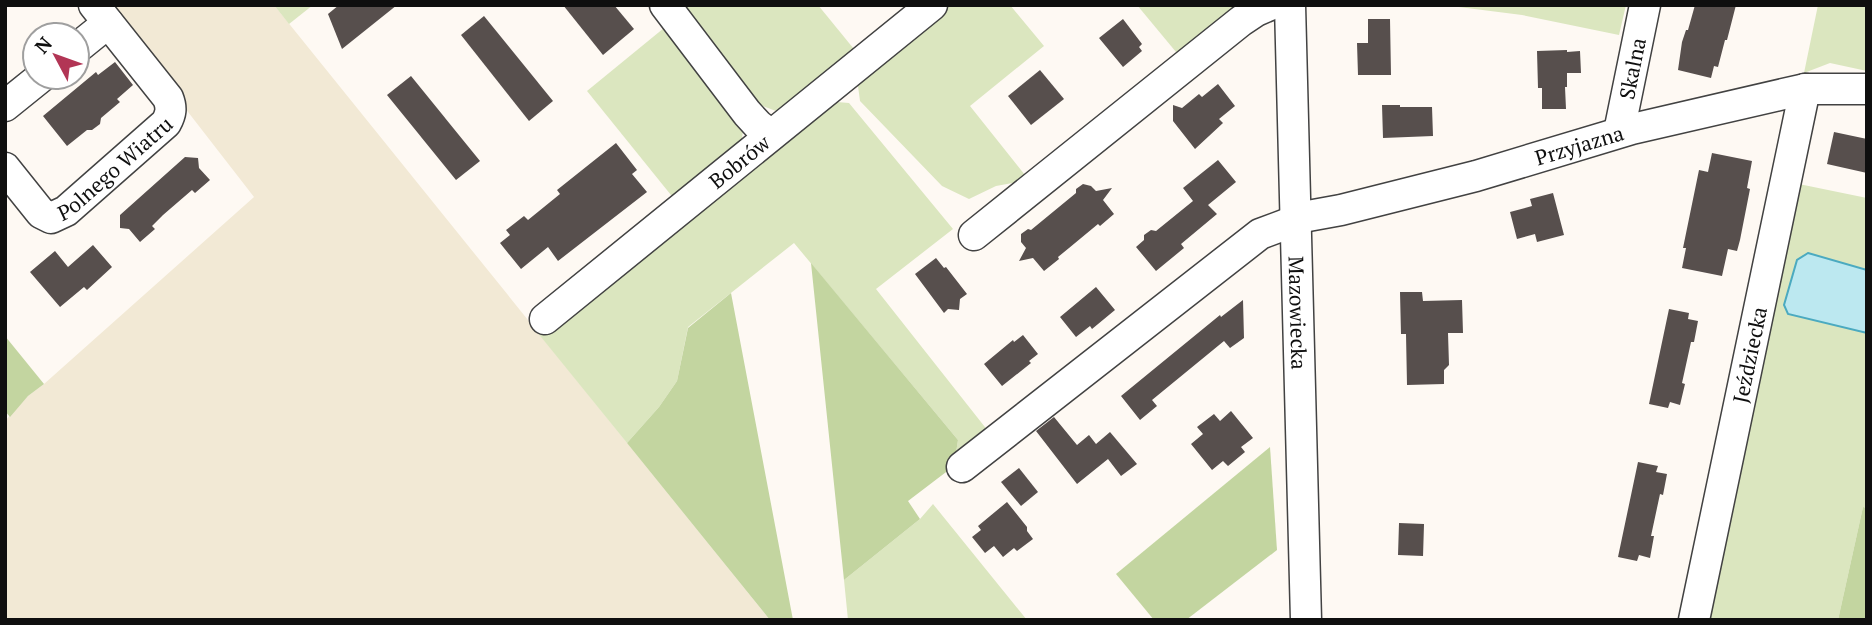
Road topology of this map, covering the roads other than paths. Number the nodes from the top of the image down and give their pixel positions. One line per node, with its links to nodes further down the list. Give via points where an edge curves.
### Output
1 (665, 5): 12 (street, via 747,113)
2 (932, 5): 12 (street, Bobrów)
3 (1270, 5): 15 (street, via 1241,21)
4 (1290, 5): 14 (street, Mazowiecka)
5 (1645, 5): 11 (street, Skalna)
6 (101, 14): 13 (street, Polnego Wiatru, via 168,98 171,113 166,123 66,211 51,218 41,213)
7 (1805, 89): 8 (street, Przyjazna); 11 (street, Przyjazna); 19 (street, Jeździecka)
8 (1867, 89)
9 (24, 91): 10 (street)
10 (5, 106)
11 (1619, 132): 14 (street, Przyjazna, via 1476,176)
12 (771, 135): 16 (street, Bobrów)
13 (5, 168)
14 (1297, 219): 17 (street, Przyjazna, via 1252,239); 18 (street, Mazowiecka)
15 (974, 235)
16 (545, 318)
17 (962, 467)
18 (1306, 620)
19 (1694, 620)

